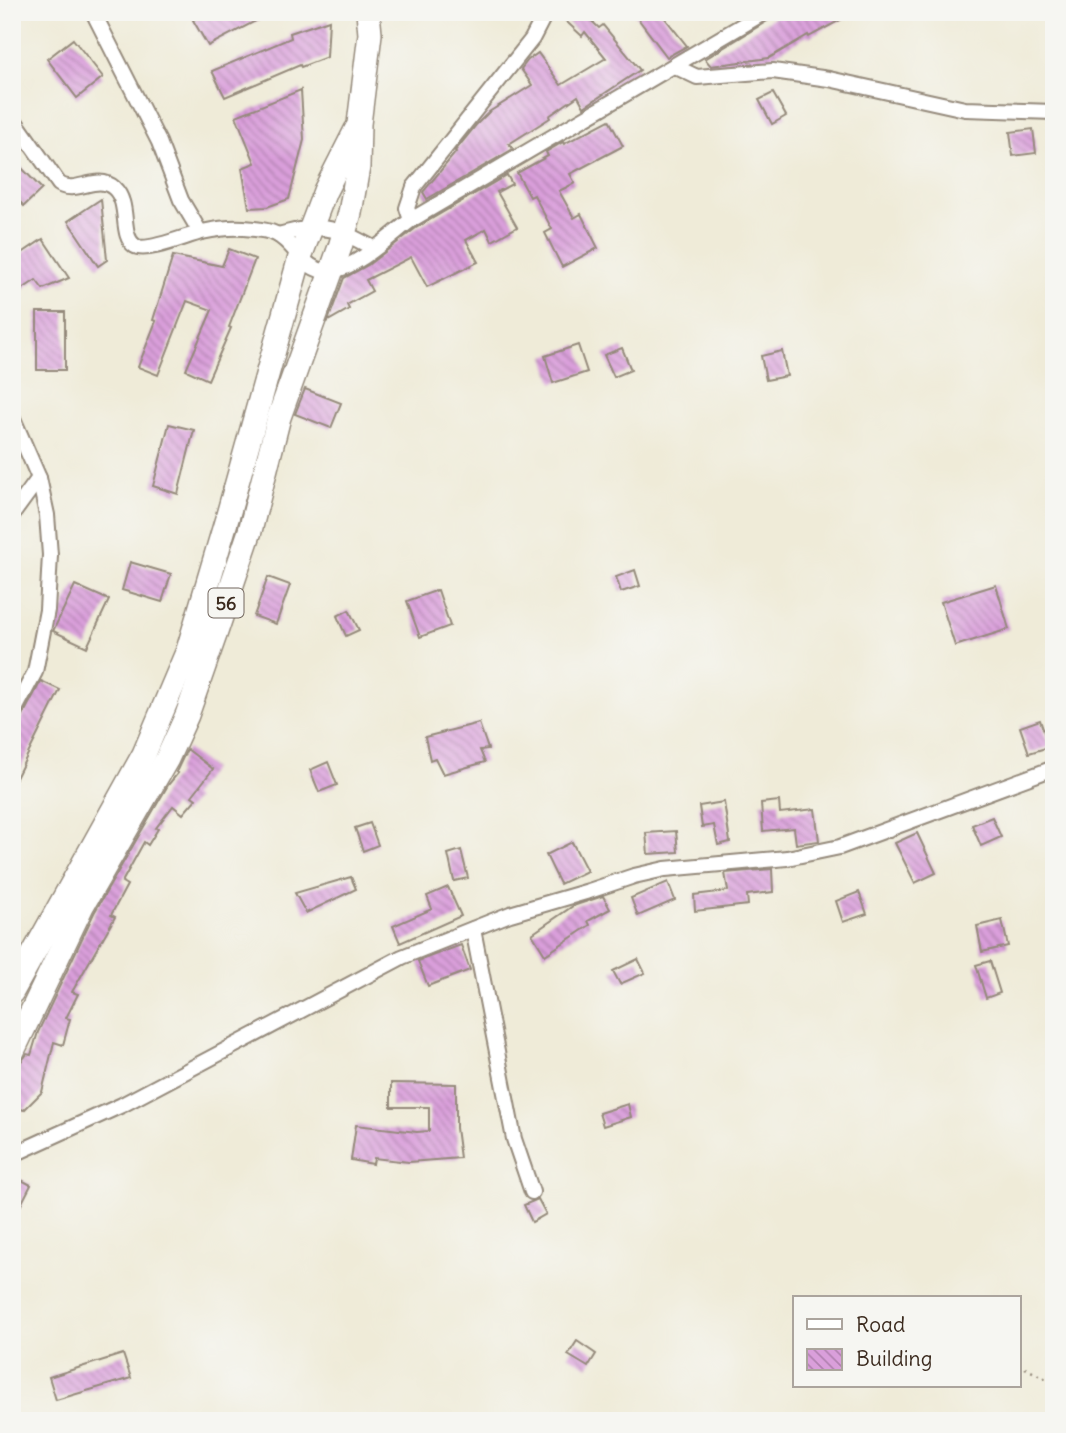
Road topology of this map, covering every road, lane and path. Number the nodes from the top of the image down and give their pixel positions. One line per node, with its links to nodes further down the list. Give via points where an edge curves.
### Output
1 (93, 12): 11 (street)
2 (368, 12): 8 (main road, 56, via 370,34)
3 (546, 12): 9 (street, via 532,39 414,187 407,208)
4 (765, 12): 5 (street)
5 (674, 66): 6 (street, via 697,77 773,71 965,109); 9 (street)
6 (1054, 112)
7 (12, 117): 11 (street, via 59,184 73,188 103,182 115,188 126,212 125,232 135,246 163,244)
8 (359, 124): 10 (main road, 56); 12 (main road, 56, via 358,167)
9 (411, 220): 14 (street)
10 (310, 228): 12 (street, via 328,227); 13 (street); 15 (main road, 56)
11 (200, 232): 13 (street, via 235,228)
12 (344, 233): 14 (street); 16 (main road, 56)
13 (278, 234): 15 (street)
14 (373, 248): 16 (street)
15 (300, 257): 16 (street); 23 (main road, 56, via 188,650 144,754)
16 (331, 271): 24 (main road, 56, via 279,416 250,531 187,715 167,759 82,906)
17 (12, 416): 18 (street)
18 (38, 478): 19 (street); 20 (street, via 50,555 47,610 35,672)
19 (12, 515)
20 (12, 715)
21 (1054, 768): 22 (street, via 840,847 787,858 634,876)
22 (473, 929): 25 (street, via 402,957 122,1105); 26 (street, via 514,1139)
23 (12, 992)
24 (12, 1053)
25 (12, 1155)
26 (532, 1192)
27 (1025, 1368): 28 (path)
28 (1054, 1383)

